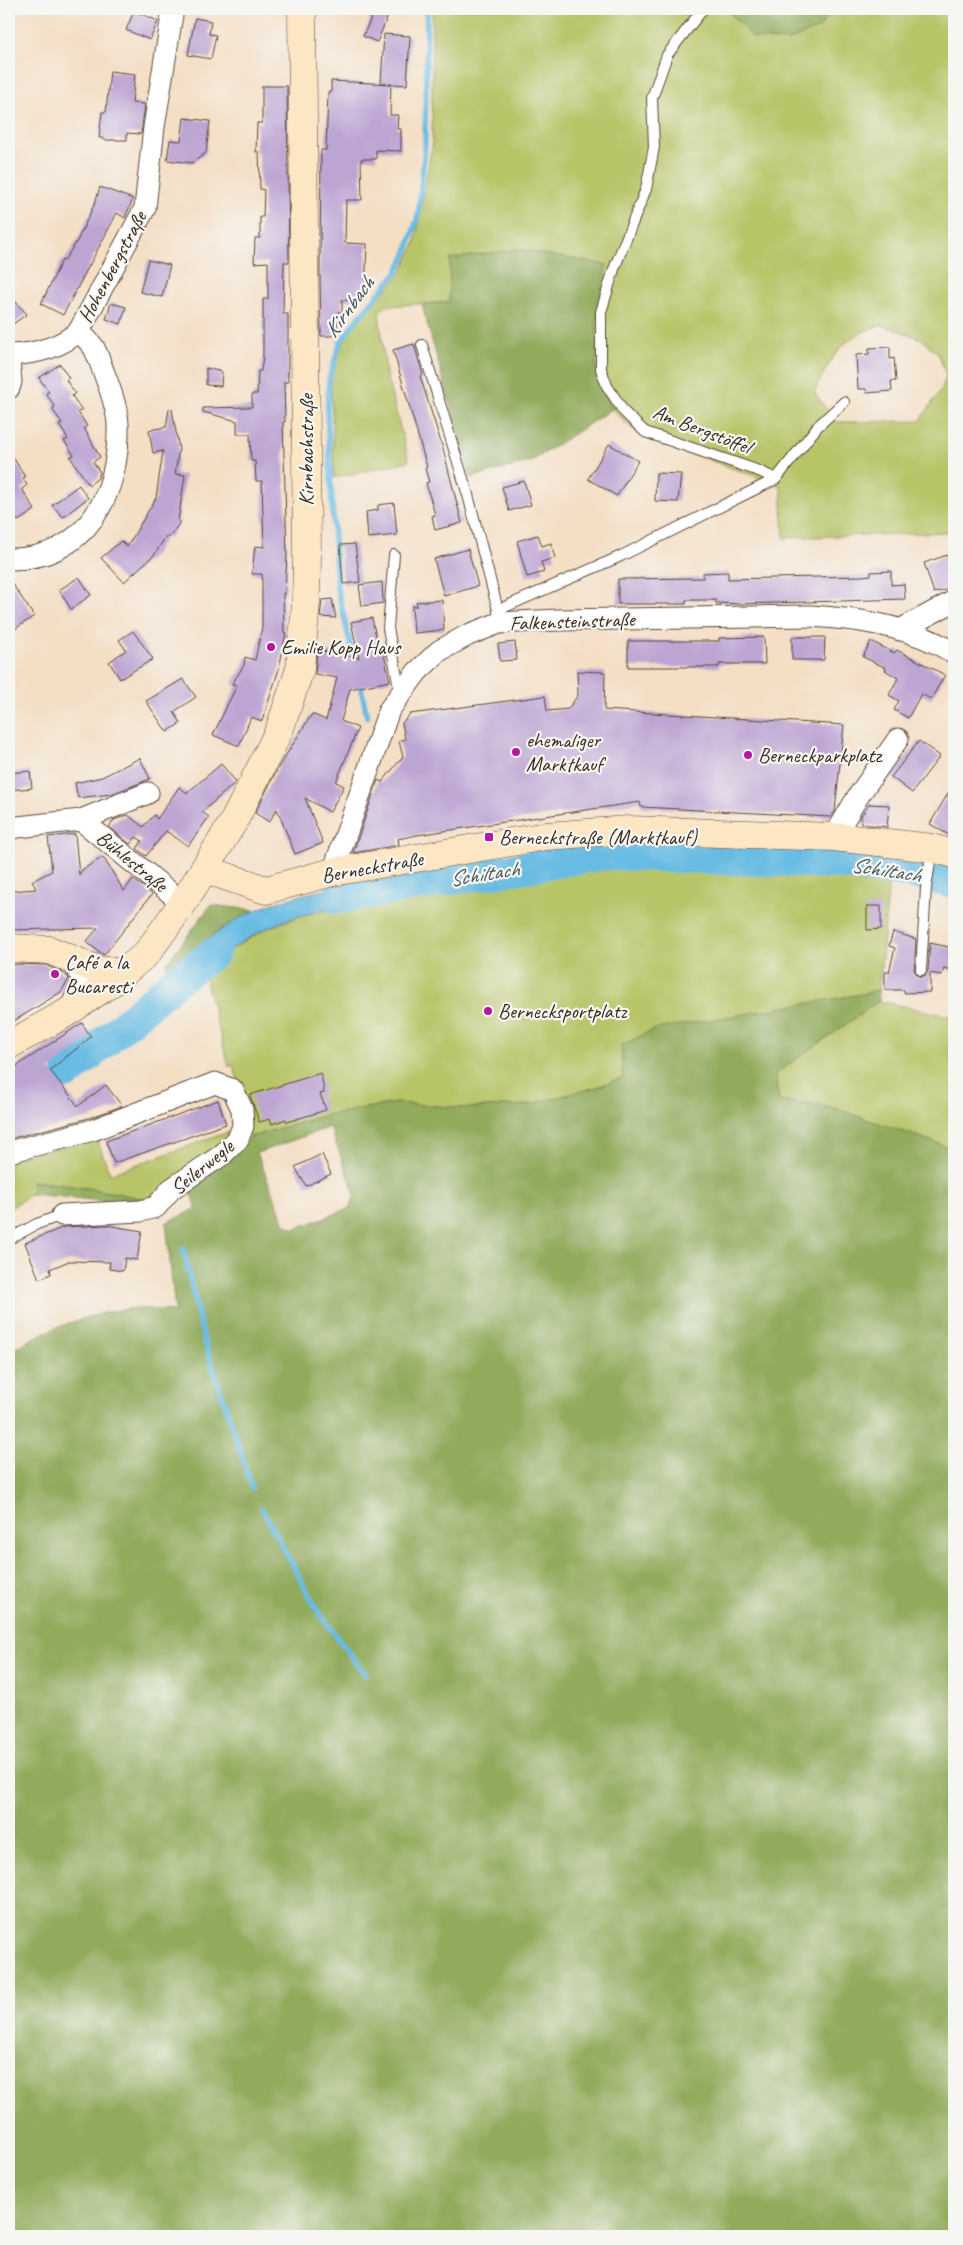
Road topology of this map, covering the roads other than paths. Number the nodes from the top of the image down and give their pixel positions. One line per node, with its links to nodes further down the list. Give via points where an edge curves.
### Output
1 (173, 9): 4 (street, Hohenbergstraße, via 145,208)
2 (302, 9): 24 (main road, Kirnbachstraße, via 307,558 300,669 280,731 234,821)
3 (703, 9): 10 (lane, Am Bergstöffel, via 667,55 652,98 654,147 646,189 614,269 601,312 601,369 607,386 624,412 646,432)
4 (79, 331): 6 (street, Hohenbergstraße, via 33,354); 12 (street, via 94,349 118,422 113,477 102,506 91,523 64,547 34,558)
5 (422, 345): 14 (lane, via 468,495)
6 (9, 355)
7 (9, 362): 8 (street)
8 (9, 388)
9 (844, 402): 10 (lane, via 818,426)
10 (776, 479): 14 (lane, Am Bergstöffel)
11 (394, 555): 17 (lane, via 388,628)
12 (9, 560)
13 (954, 601): 15 (street)
14 (499, 616): 15 (street, Falkensteinstraße, via 558,620 810,616 854,620); 17 (street, Falkensteinstraße, via 439,651)
15 (900, 630): 16 (street, Falkensteinstraße)
16 (954, 653)
17 (400, 694): 25 (street, Falkensteinstraße, via 389,710)
18 (898, 740): 22 (street)
19 (148, 793): 20 (street, Bühlestraße)
20 (81, 820): 21 (street, Bühlestraße); 26 (street, Bühlestraße)
21 (9, 828)
22 (834, 837): 23 (main road, Berneckstraße); 25 (main road, Berneckstraße, via 628,830 548,836)
23 (939, 855): 29 (lane, via 926,888)
24 (204, 869): 25 (main road, Berneckstraße, via 266,890); 26 (main road)
25 (333, 872)
26 (183, 903): 30 (main road, via 147,953)
27 (9, 948): 28 (main road, via 49,950)
28 (70, 957): 30 (main road, via 98,970); 31 (street, via 82,976 80,989)
29 (921, 970)
30 (124, 973): 31 (main road)
31 (68, 1012): 32 (main road)
32 (9, 1045)
33 (9, 1152): 34 (street, Seilerwegle, via 93,1130 214,1083 233,1090 242,1109 243,1126 238,1139 171,1189 156,1207 141,1211)
34 (62, 1215): 35 (lane, Seilerwegle)
35 (9, 1239)

